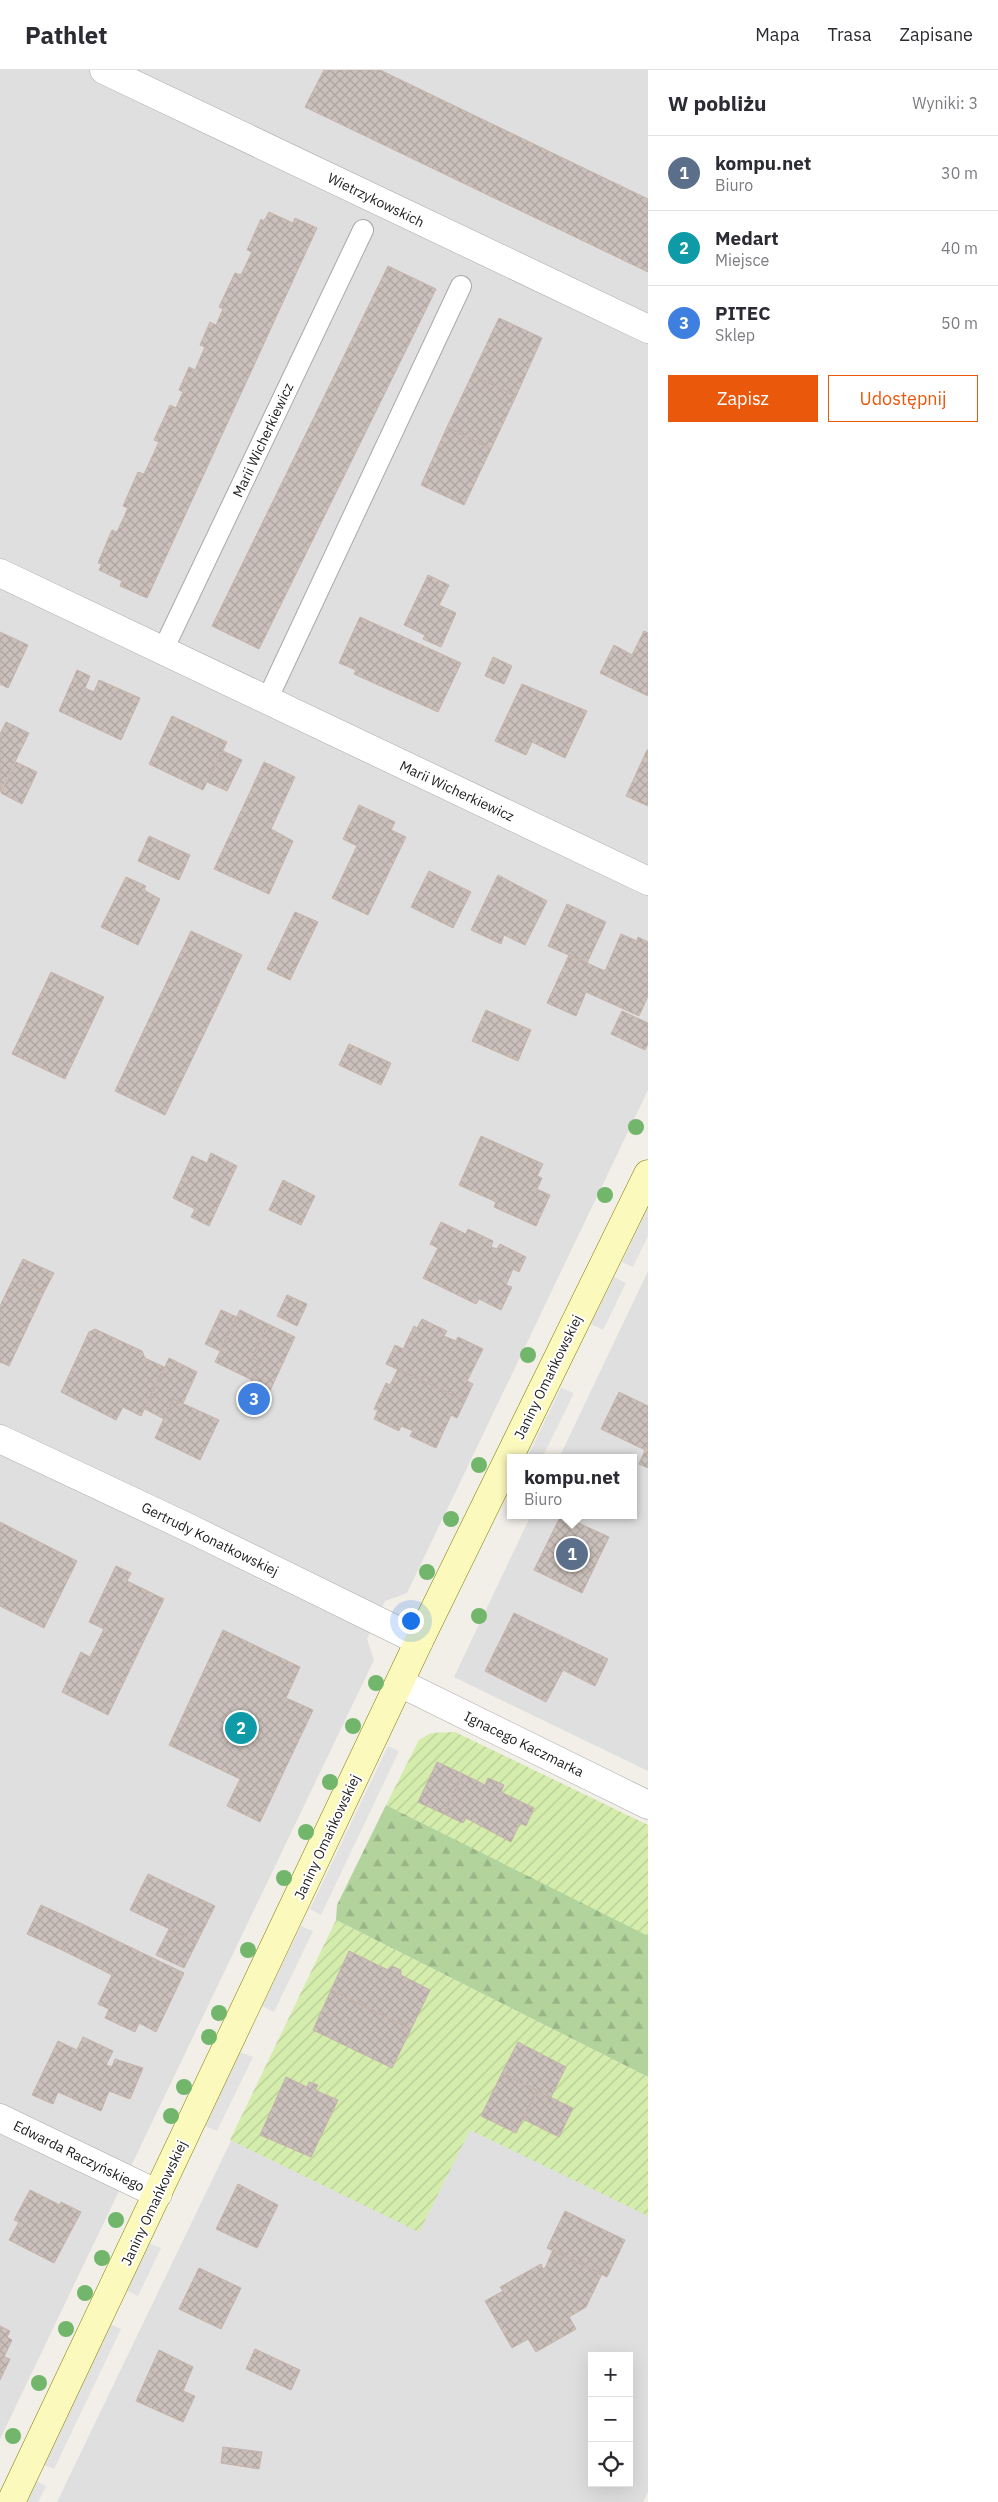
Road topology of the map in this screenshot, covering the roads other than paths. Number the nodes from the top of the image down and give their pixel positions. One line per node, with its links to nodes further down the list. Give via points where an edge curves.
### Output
1 (104, 70): 4 (street, Wietrzykowskich)
2 (363, 230): 6 (lane, Marii Wicherkiewicz)
3 (461, 286): 7 (lane)
4 (648, 330)
5 (0, 573): 6 (street, Marii Wicherkiewicz)
6 (163, 650): 7 (street, Marii Wicherkiewicz)
7 (266, 700): 8 (street, Marii Wicherkiewicz)
8 (648, 881)
9 (648, 1174): 11 (street, Janiny Omańkowskiej)
10 (0, 1439): 13 (street, Gertrudy Konatkowskiej)
11 (512, 1454)
12 (507, 1463): 13 (street, Janiny Omańkowskiej)
13 (420, 1642): 14 (street, Janiny Omańkowskiej)
14 (400, 1683): 15 (street, Ignacego Kaczmarka); 17 (street, Janiny Omańkowskiej)
15 (648, 1805)
16 (0, 2118): 17 (street, Edwarda Raczyńskiego)
17 (158, 2194): 18 (street, Janiny Omańkowskiej)
18 (10, 2502)

